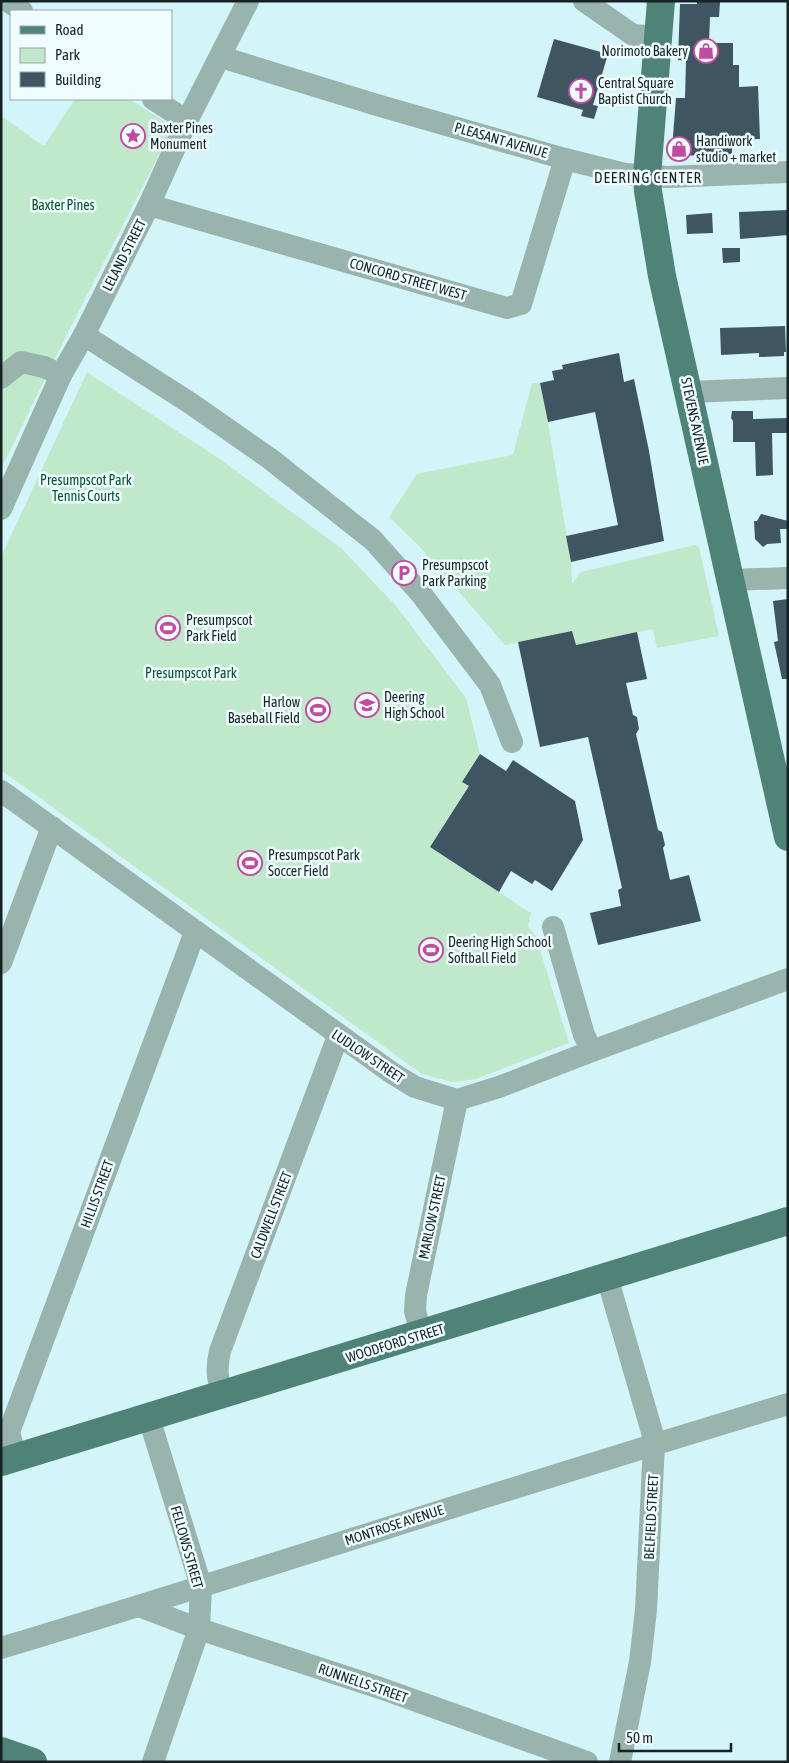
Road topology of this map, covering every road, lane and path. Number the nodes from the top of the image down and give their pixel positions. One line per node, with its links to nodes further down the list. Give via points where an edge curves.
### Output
1 (8, 1): 5 (street)
2 (248, 1): 7 (street, LELAND STREET)
3 (584, 1): 6 (street, via 632,35)
4 (661, 1): 6 (main road, STEVENS AVENUE)
5 (21, 10)
6 (659, 37): 12 (main road, STEVENS AVENUE)
7 (221, 57): 9 (street, LELAND STREET); 10 (street, PLEASANT AVENUE)
8 (155, 100): 9 (street)
9 (187, 120): 13 (street, LELAND STREET)
10 (565, 159): 12 (street, PLEASANT AVENUE, via 625,174); 13 (street, CONCORD STREET WEST, via 521,304 507,308)
11 (788, 172): 12 (street, PLEASANT AVENUE)
12 (647, 176): 18 (main road, STEVENS AVENUE, via 662,276)
13 (149, 204): 14 (street, LELAND STREET)
14 (84, 335): 15 (street, LELAND STREET); 22 (street, via 270,458 372,540 422,595 490,685)
15 (61, 375): 16 (street, via 21,362); 19 (street, LELAND STREET)
16 (1, 378)
17 (788, 388): 18 (street)
18 (689, 392): 21 (main road, STEVENS AVENUE)
19 (1, 509)
20 (788, 578): 21 (street)
21 (730, 580): 23 (main road, STEVENS AVENUE)
22 (512, 742)
23 (780, 768): 26 (main road, STEVENS AVENUE)
24 (1, 791): 25 (street, LUDLOW STREET)
25 (52, 827): 28 (street, LUDLOW STREET); 29 (street)
26 (788, 837)
27 (553, 927): 32 (street, via 584,1035)
28 (195, 932): 31 (street, LUDLOW STREET); 41 (street, HILLIS STREET, via 9,1432)
29 (1, 963)
30 (788, 979): 32 (street)
31 (338, 1036): 33 (street, LUDLOW STREET, via 415,1087); 37 (street, CALDWELL STREET, via 220,1351 216,1365)
32 (592, 1051): 33 (street, via 499,1088)
33 (457, 1100): 36 (street, MARLOW STREET, via 416,1295 415,1311)
34 (788, 1222): 35 (main road, WOODFORD STREET)
35 (607, 1277): 36 (main road, WOODFORD STREET); 40 (street, BELFIELD STREET)
36 (421, 1334): 37 (main road, WOODFORD STREET)
37 (222, 1396): 39 (main road, WOODFORD STREET)
38 (788, 1404): 40 (street, MONTROSE AVENUE)
39 (149, 1418): 41 (main road, WOODFORD STREET); 42 (street, FELLOWS STREET)
40 (654, 1444): 42 (street, MONTROSE AVENUE); 50 (street, BELFIELD STREET, via 646,1610 640,1662)
41 (9, 1460)
42 (201, 1586): 43 (street, MONTROSE AVENUE); 44 (street, FELLOWS STREET)
43 (139, 1606): 44 (street, RUNNELLS STREET); 45 (street, MONTROSE AVENUE)
44 (198, 1628): 48 (street, FELLOWS STREET); 49 (street, RUNNELLS STREET, via 380,1688)
45 (1, 1648)
46 (1, 1751): 47 (main road)
47 (33, 1762)
48 (153, 1762)
49 (587, 1762)
50 (620, 1762)

